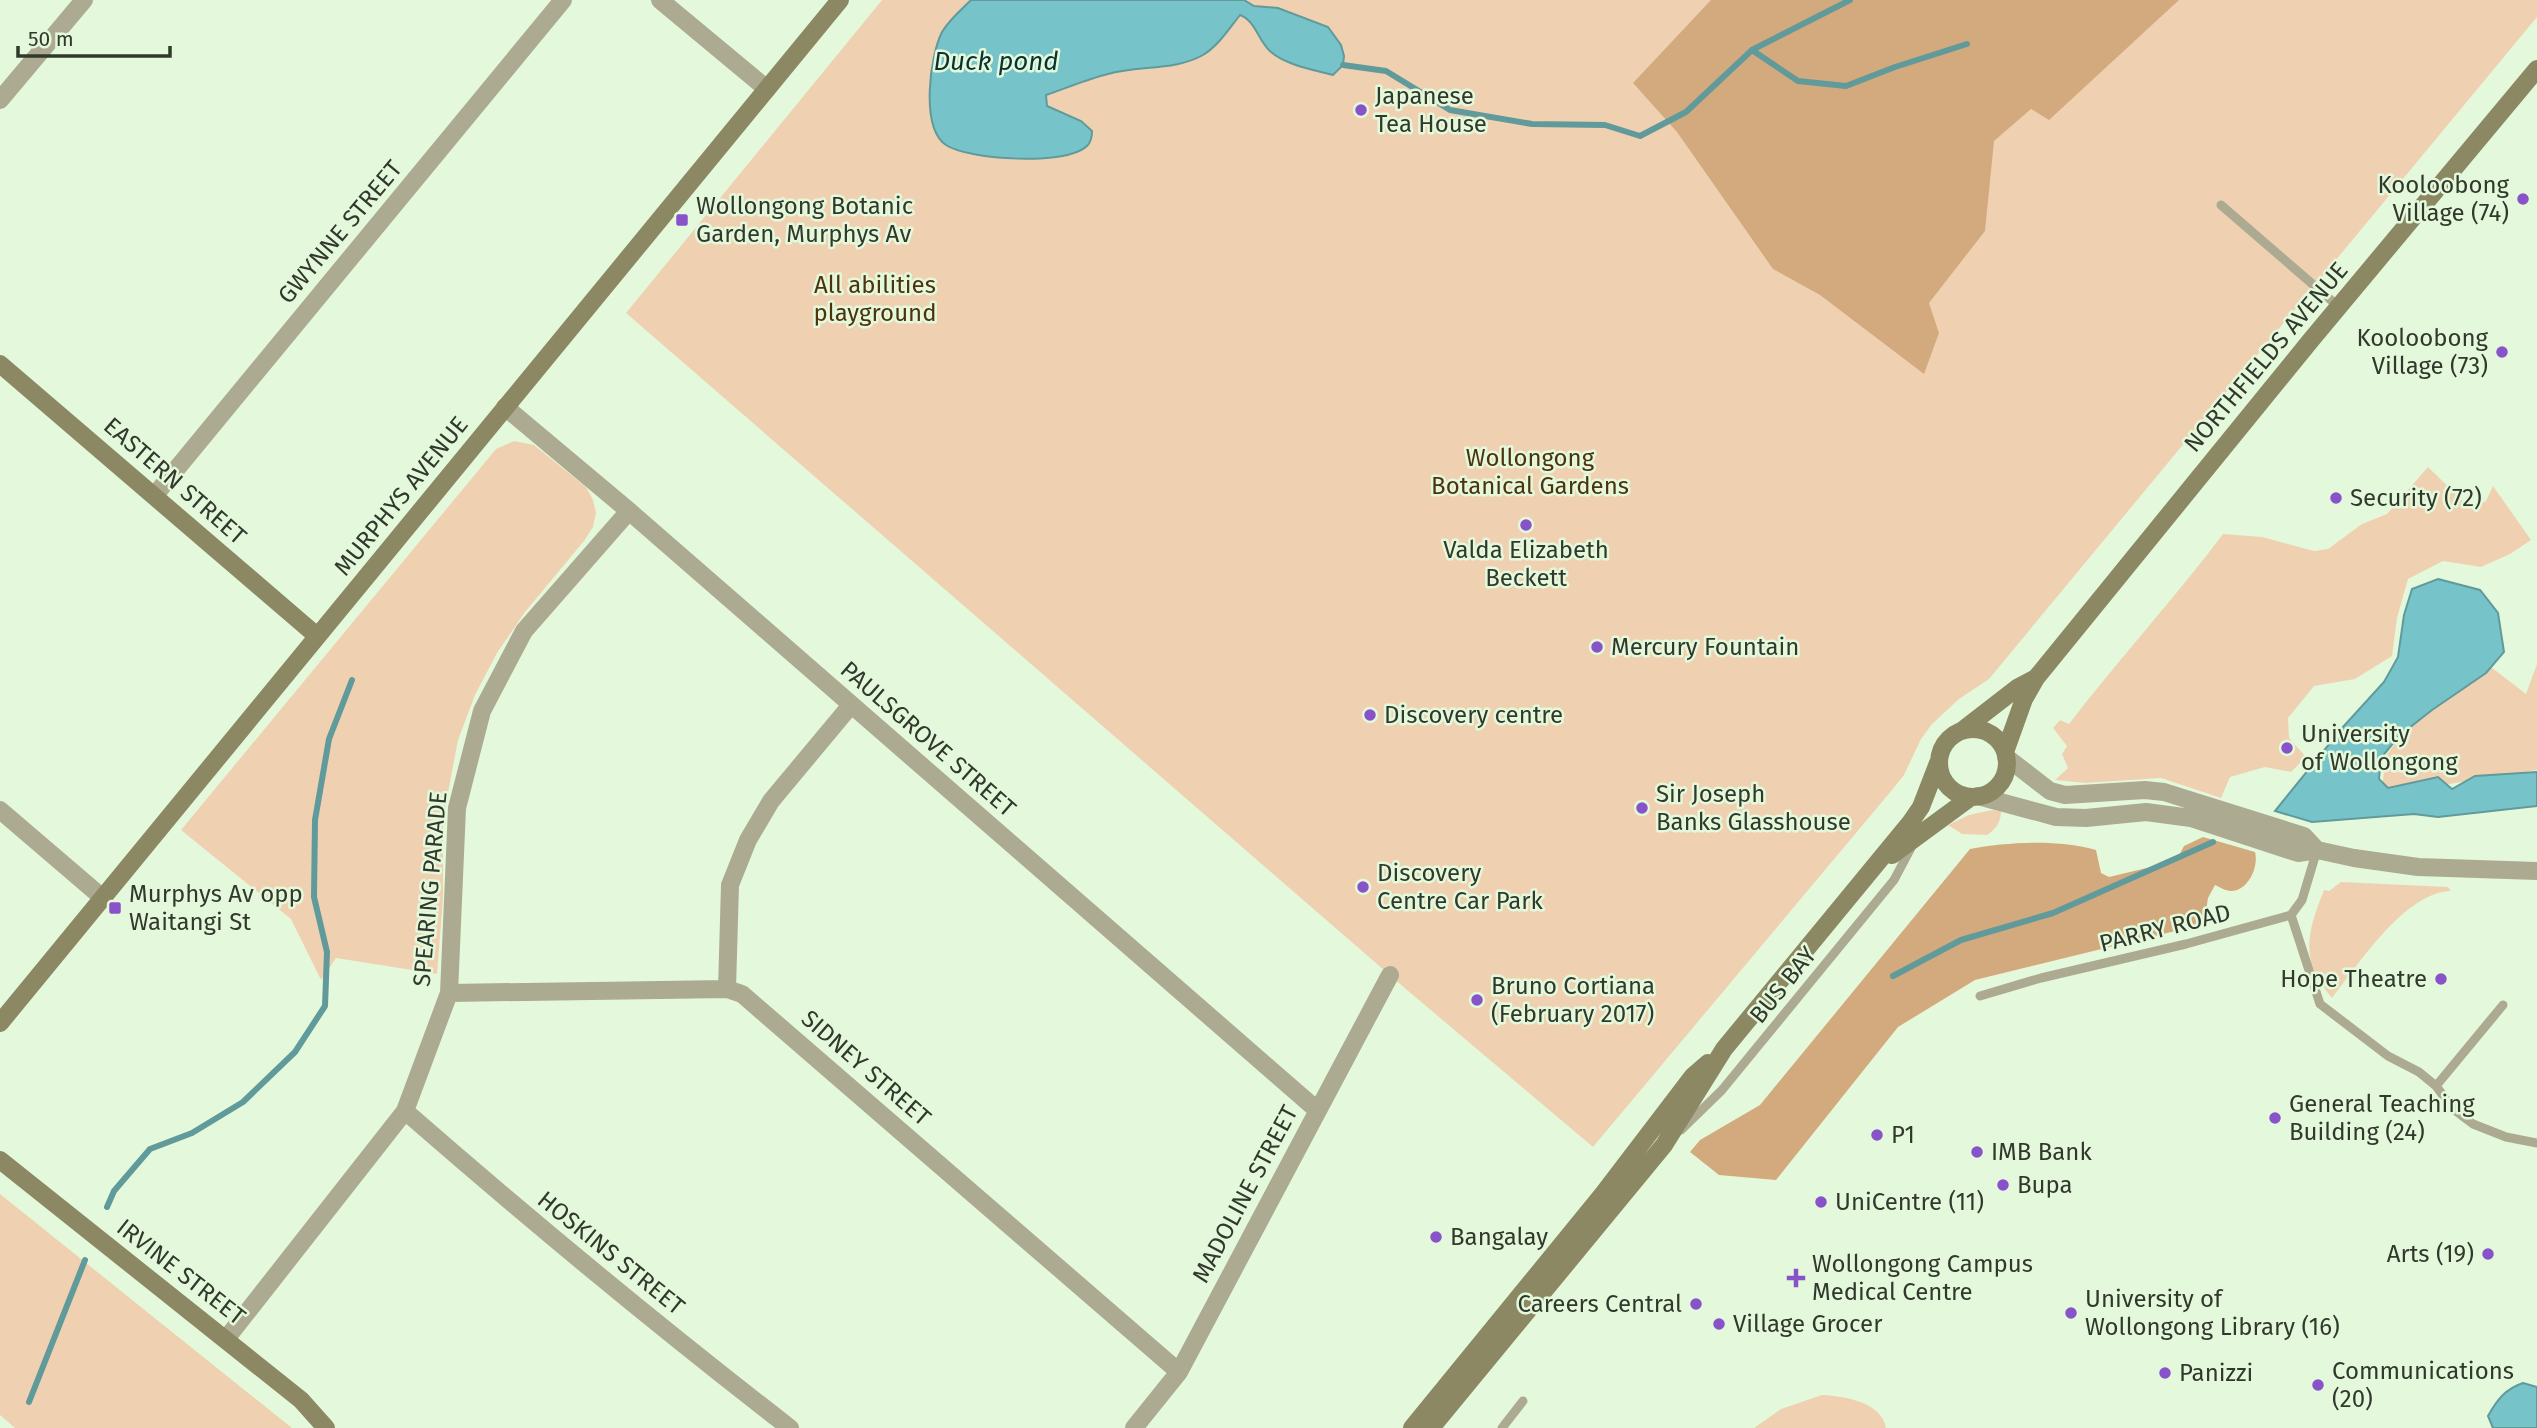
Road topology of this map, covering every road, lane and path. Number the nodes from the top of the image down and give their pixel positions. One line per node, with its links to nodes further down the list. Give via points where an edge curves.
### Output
1 (84, 0): 7 (street)
2 (563, 0): 12 (street, GWYNNE STREET)
3 (660, 0): 6 (street)
4 (840, 0): 6 (main road, MURPHYS AVENUE)
5 (2537, 69): 9 (main road, NORTHFIELDS AVENUE)
6 (767, 89): 11 (main road, MURPHYS AVENUE)
7 (0, 100)
8 (2221, 205): 9 (lane)
9 (2339, 307): 15 (main road, NORTHFIELDS AVENUE)
10 (0, 364): 12 (main road, EASTERN STREET)
11 (505, 407): 13 (street, PAULSGROVE STREET); 14 (main road, MURPHYS AVENUE)
12 (155, 495): 14 (main road, EASTERN STREET)
13 (629, 511): 16 (street, PAULSGROVE STREET); 30 (street, SPEARING PARADE, via 524,631 482,711 457,808)
14 (317, 636): 26 (main road, MURPHYS AVENUE)
15 (2036, 678): 17 (main road, NORTHFIELDS AVENUE); 18 (main road, NORTHFIELDS AVENUE)
16 (851, 705): 29 (street, via 771,801 748,840 730,885); 36 (street, PAULSGROVE STREET)
17 (1964, 729): 18 (main road, via 1989,733); 19 (main road, via 1948,738)
18 (2006, 754): 20 (main road, via 2001,782); 23 (street, via 2050,791 2086,796 2164,792 2304,836)
19 (1938, 764): 20 (main road, via 1948,787); 25 (main road, via 1921,807)
20 (1975, 797): 22 (main road); 23 (street, via 2056,817 2182,816 2298,853)
21 (0, 810): 26 (street)
22 (1916, 837): 25 (main road); 39 (lane, BUS BAY, via 1895,880 1722,1090)
23 (2317, 850): 24 (street, via 2418,867); 27 (lane, via 2302,900)
24 (2537, 871)
25 (1867, 872): 34 (main road)
26 (104, 899): 33 (main road, MURPHYS AVENUE)
27 (2291, 915): 31 (lane, PARRY ROAD); 35 (lane, via 2320,1004)
28 (1390, 975): 36 (street, MADOLINE STREET)
29 (727, 989): 30 (street); 42 (street, SIDNEY STREET, via 743,994)
30 (449, 993): 37 (street, SPEARING PARADE)
31 (1980, 996)
32 (2502, 1005): 35 (lane)
33 (0, 1023)
34 (1724, 1049): 39 (main road); 47 (main road, via 1693,1076)
35 (2436, 1086): 38 (lane, via 2453,1109 2473,1124)
36 (1317, 1110): 42 (street, MADOLINE STREET)
37 (405, 1111): 41 (street, SPEARING PARADE); 45 (street, HOSKINS STREET, via 671,1335)
38 (2537, 1143)
39 (1664, 1145): 48 (main road)
40 (0, 1160): 41 (main road, IRVINE STREET)
41 (226, 1339): 44 (main road, IRVINE STREET, via 301,1400)
42 (1179, 1372): 46 (street, MADOLINE STREET)
43 (1523, 1401): 49 (lane)
44 (326, 1428)
45 (790, 1428)
46 (1134, 1428)
47 (1412, 1428)
48 (1432, 1428)
49 (1502, 1428)

